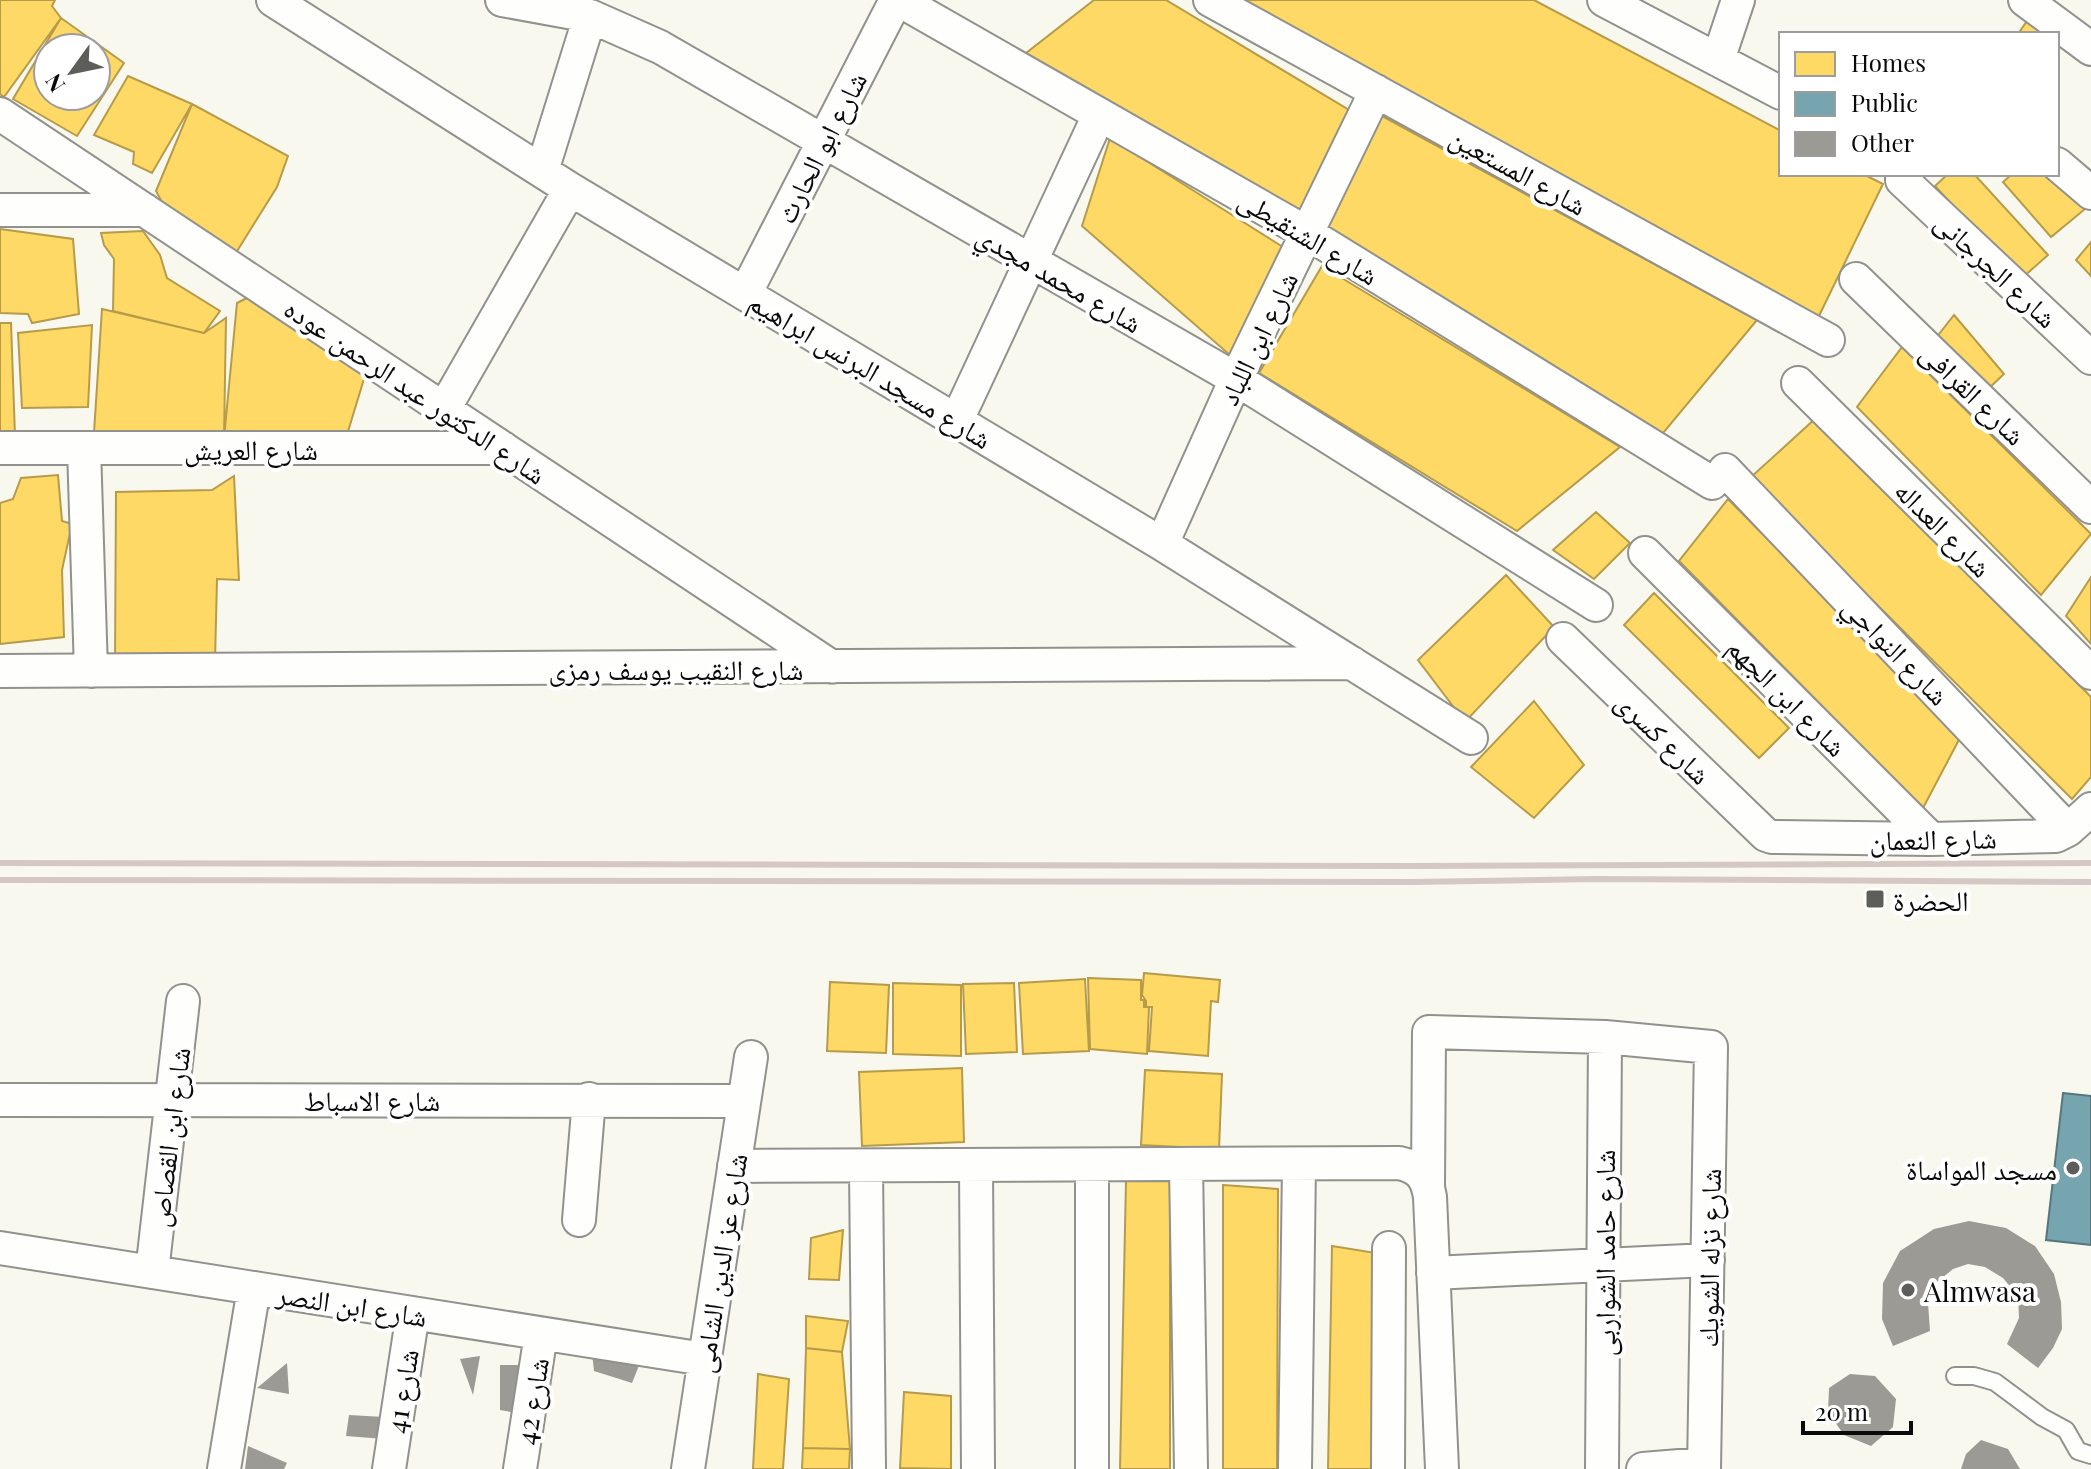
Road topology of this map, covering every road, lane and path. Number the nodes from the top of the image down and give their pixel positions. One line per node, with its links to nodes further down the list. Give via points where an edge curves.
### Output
1 (273, 0): 17 (street, شارع مسجد البرنس ابراهيم)
2 (503, 0): 8 (street, شارع محمد مجدي)
3 (897, 0): 14 (street, شارع الشنقيطى); 15 (street, شارع ابو الحارث)
4 (1210, 0): 11 (street, شارع المستعين)
5 (1604, 0): 10 (street)
6 (1738, 0): 10 (street)
7 (2025, 0): 9 (street)
8 (590, 16): 15 (street, شارع محمد مجدي, via 660,47); 17 (street)
9 (2091, 49)
10 (1718, 60): 12 (street)
11 (1376, 91): 23 (street, شارع ابن اللباد); 27 (street, شارع المستعين)
12 (1779, 92)
13 (0, 114): 22 (street, شارع الدكتور عبد الرحمن عوده)
14 (1099, 115): 23 (street, شارع الشنقيطى); 24 (street)
15 (823, 142): 24 (street, شارع محمد مجدي); 26 (street, شارع ابو الحارث)
16 (2059, 166): 20 (street)
17 (542, 171): 19 (street, شارع مسجد البرنس ابراهيم)
18 (1902, 180): 28 (street, شارع الجرجانى)
19 (570, 189): 26 (street, شارع مسجد البرنس ابراهيم); 31 (street)
20 (2091, 193)
21 (0, 210): 22 (street)
22 (145, 210): 31 (street, شارع الدكتور عبد الرحمن عوده)
23 (1307, 233): 29 (street, شارع ابن اللباد); 36 (street, شارع الشنقيطى)
24 (1030, 261): 29 (street, شارع محمد مجدي); 32 (street)
25 (1856, 279): 37 (street, شارع القرافى)
26 (745, 294): 32 (street, شارع مسجد البرنس ابراهيم)
27 (1828, 340)
28 (2091, 358)
29 (1236, 379): 38 (street, شارع ابن اللباد); 40 (street, شارع محمد مجدي)
30 (1798, 383): 46 (street, شارع العداله)
31 (444, 409): 35 (street, شارع الدكتور عبد الرحمن عوده)
32 (957, 420): 38 (street, شارع مسجد البرنس ابراهيم)
33 (0, 448): 34 (street, شارع العريش)
34 (84, 448): 35 (street, شارع العريش); 45 (street)
35 (503, 448): 43 (street, شارع الدكتور عبد الرحمن عوده)
36 (1719, 477): 48 (street, شارع النواجي)
37 (2091, 507)
38 (1162, 544): 42 (street, شارع مسجد البرنس ابراهيم)
39 (1645, 553): 50 (street, شارع ابن الجهم)
40 (1596, 605)
41 (1563, 639): 49 (street, شارع كسرى)
42 (1352, 663): 43 (street, شارع النقيب يوسف رمزى); 47 (street, شارع مسجد البرنس ابراهيم)
43 (832, 667): 45 (street, شارع النقيب يوسف رمزى)
44 (0, 671): 45 (street, شارع النقيب يوسف رمزى)
45 (91, 671)
46 (2091, 673)
47 (1471, 738)
48 (2080, 820): 50 (street, شارع النعمان, via 2056,836)
49 (1766, 835): 50 (street, شارع النعمان)
50 (1931, 839)
51 (183, 1001): 54 (street, شارع ابن القصاص)
52 (1605, 1037): 64 (street, via 1429,1032); 68 (street, شارع نزله الشويك, via 1711,1047); 69 (street, شارع حامد الشواربى)
53 (751, 1057): 57 (street, شارع عز الدين الشامى)
54 (173, 1099): 55 (street, شارع الاسباط); 56 (street, شارع الاسباط); 70 (street, شارع ابن القصاص)
55 (589, 1099): 57 (street, شارع الاسباط); 65 (street)
56 (0, 1100)
57 (744, 1101): 61 (street, شارع عز الدين الشامى)
58 (1299, 1164): 60 (street); 64 (street, via 1399,1163 1412,1166); 87 (street)
59 (1092, 1165): 60 (street); 62 (street); 85 (street)
60 (1186, 1165): 86 (street)
61 (734, 1166): 63 (street); 75 (street, شارع عز الدين الشامى)
62 (976, 1166): 63 (street); 84 (street)
63 (866, 1167): 83 (street)
64 (1428, 1185): 71 (street)
65 (579, 1220)
66 (0, 1248): 70 (street, شارع ابن النصر)
67 (1389, 1248): 88 (street)
68 (1708, 1260): 69 (street); 78 (street, شارع نزله الشويك)
69 (1603, 1265): 71 (street); 90 (street, شارع حامد الشواربى)
70 (152, 1272): 72 (street, شارع ابن النصر)
71 (1433, 1273): 89 (street)
72 (254, 1288): 73 (street, شارع ابن النصر); 79 (street)
73 (413, 1313): 74 (street, شارع ابن النصر); 80 (street, شارع 41)
74 (541, 1334): 75 (street, شارع ابن النصر); 81 (street, شارع 42)
75 (704, 1359): 82 (street, شارع عز الدين الشامى)
76 (1955, 1376): 77 (lane, via 1995,1382 2066,1430)
77 (2088, 1460)
78 (1704, 1466): 91 (street)
79 (224, 1469)
80 (389, 1469)
81 (520, 1469)
82 (688, 1469)
83 (869, 1469)
84 (978, 1469)
85 (1092, 1469)
86 (1191, 1469)
87 (1295, 1469)
88 (1388, 1469)
89 (1442, 1469)
90 (1602, 1469)
91 (1643, 1469)

